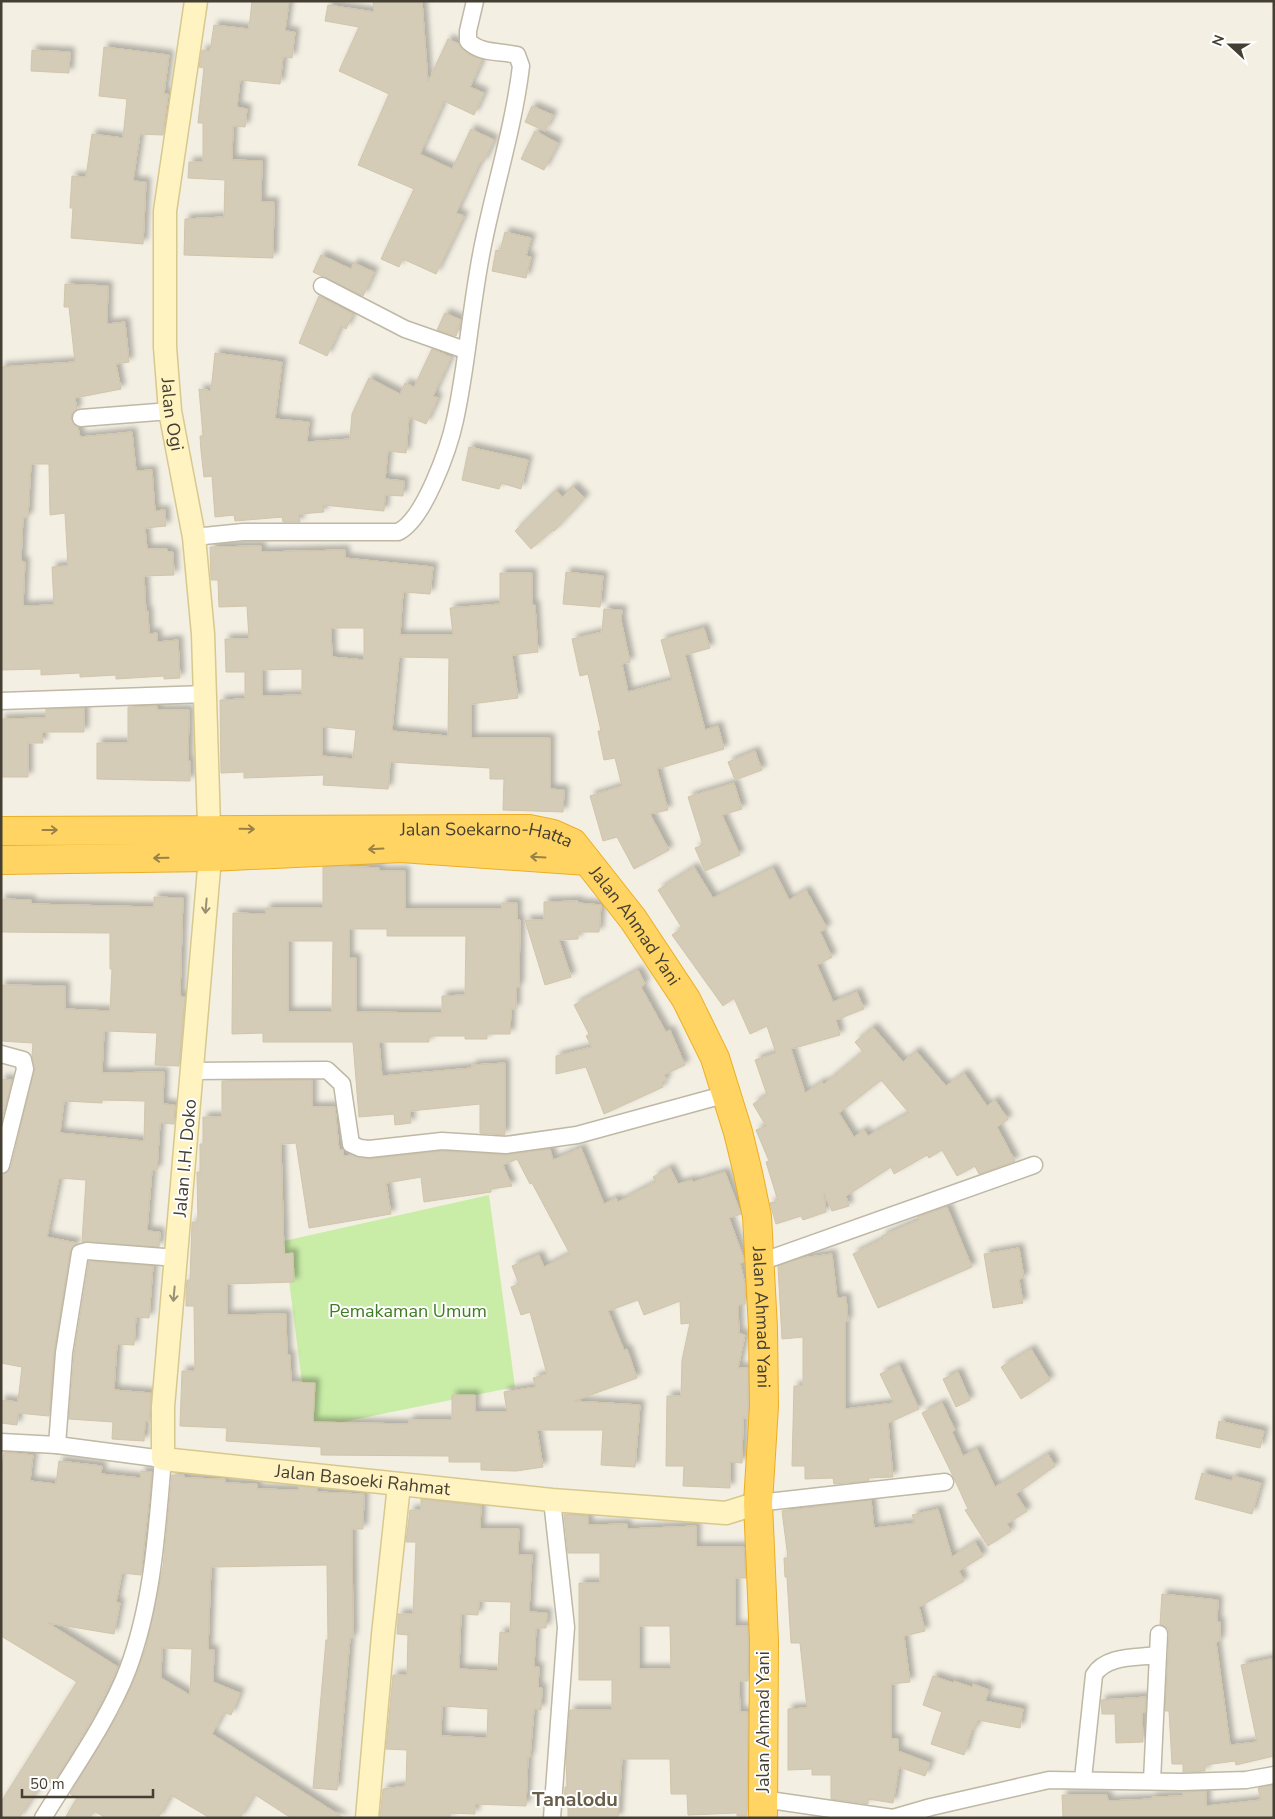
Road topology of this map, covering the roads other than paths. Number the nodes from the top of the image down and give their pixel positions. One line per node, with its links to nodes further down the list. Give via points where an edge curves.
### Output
1 (196, 1): 5 (street, Jalan Ogi, via 165,211 165,347)
2 (475, 1): 4 (street, via 468,41 474,47 517,55 521,66 502,170 482,246)
3 (322, 286): 4 (street, via 405,329)
4 (466, 350): 7 (street, via 450,435 428,494 406,528 398,532 244,532)
5 (170, 411): 6 (street); 7 (street, Jalan Ogi)
6 (80, 418)
7 (194, 537): 8 (street, Jalan Ogi)
8 (206, 694): 9 (street); 10 (street, Jalan Ogi)
9 (1, 702)
10 (210, 829): 11 (highway, Jalan Soekarno-Hatta, one-way to 10); 12 (street); 14 (highway, Jalan Soekarno-Hatta, one-way to 14, via 529,829 553,834 573,843)
11 (1, 831)
12 (210, 857): 13 (highway, Jalan Soekarno-Hatta, one-way to 13); 14 (highway, Jalan Soekarno-Hatta, one-way to 12, via 401,848); 16 (street, Jalan I.H. Doko, one-way to 16)
13 (1, 860)
14 (587, 861): 17 (highway, Jalan Ahmad Yani, via 633,918 686,999 715,1058)
15 (1, 1054): 18 (street, via 23,1060 25,1069)
16 (192, 1071): 17 (street, via 326,1070 342,1084 352,1144 369,1149 442,1141 506,1145 577,1135); 20 (street, Jalan I.H. Doko)
17 (727, 1094): 21 (highway, Jalan Ahmad Yani, via 757,1216)
18 (1, 1165)
19 (1034, 1166): 21 (street)
20 (177, 1258): 23 (street, via 80,1253 64,1353); 24 (street, Jalan I.H. Doko, one-way to 24, via 163,1407)
21 (758, 1263): 28 (highway, Jalan Ahmad Yani, via 764,1406)
22 (1, 1442): 23 (street, Jalan Basoeki Rahmat)
23 (57, 1445): 24 (street, Jalan Basoeki Rahmat)
24 (163, 1459): 26 (street, Jalan Basoeki Rahmat); 37 (street, via 154,1563 128,1669 116,1696)
25 (945, 1482): 28 (street)
26 (399, 1485): 27 (street, Jalan Basoeki Rahmat); 38 (street)
27 (552, 1500): 29 (street, Jalan Basoeki Rahmat); 39 (street, via 566,1627)
28 (758, 1503): 29 (street); 30 (highway, Jalan Ahmad Yani)
29 (726, 1513): 30 (street)
30 (759, 1531): 36 (highway, Jalan Ahmad Yani, via 764,1641)
31 (1159, 1634): 32 (street)
32 (1157, 1655): 34 (street, via 1108,1662 1094,1675); 35 (street)
33 (1274, 1775): 35 (street, via 1246,1780)
34 (1083, 1780): 35 (street); 40 (street, via 1049,1780 1017,1786)
35 (1152, 1781)
36 (763, 1809): 40 (street)
37 (43, 1818)
38 (367, 1818)
39 (552, 1818)
40 (893, 1818)

